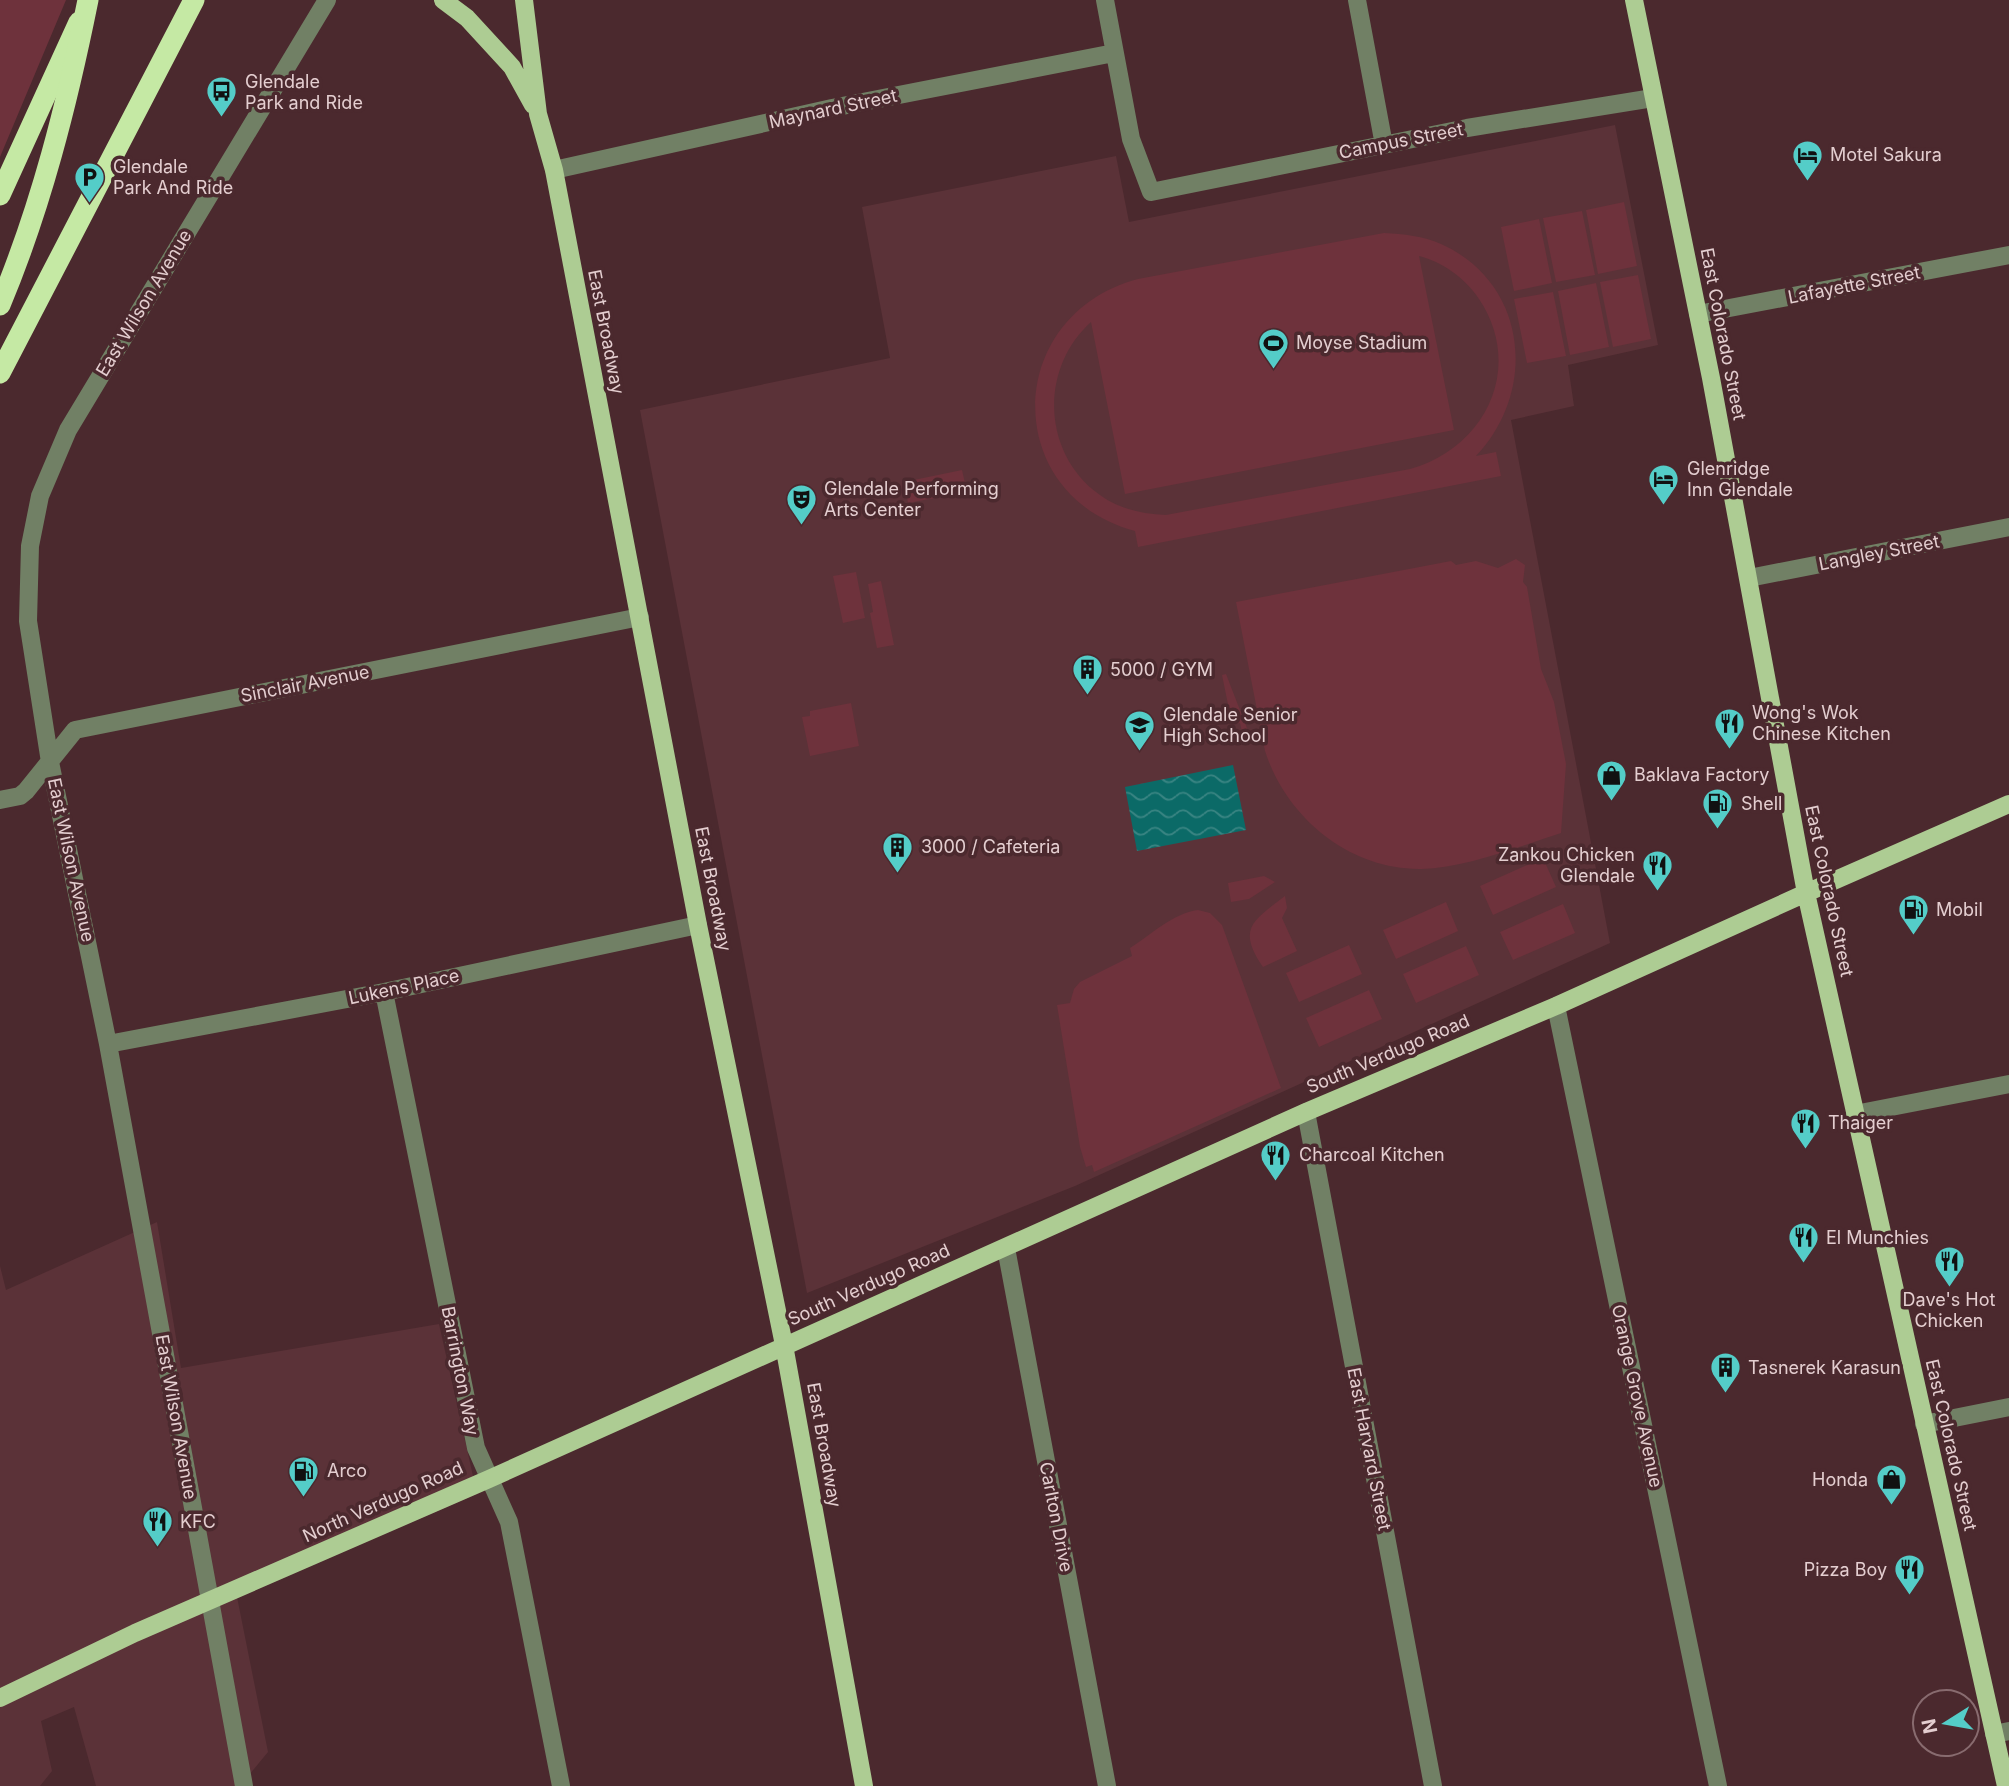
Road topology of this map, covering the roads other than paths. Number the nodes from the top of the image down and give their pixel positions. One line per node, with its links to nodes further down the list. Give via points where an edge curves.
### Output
1 (88, 0): 14 (highway); 16 (highway, bridge, via 52,159)
2 (194, 0): 18 (highway)
3 (327, 0): 22 (street, East Wilson Avenue, via 68,430 40,496 30,546 28,621)
4 (443, 0): 11 (main road, via 467,18 512,67)
5 (524, 0): 11 (main road, East Broadway)
6 (1105, 0): 9 (street)
7 (1357, 0): 12 (street)
8 (1634, 0): 10 (main road, East Colorado Street)
9 (1114, 53): 12 (street, Campus Street, via 1131,139 1151,192); 13 (street, Maynard Street, via 832,108)
10 (1653, 98): 12 (street, Campus Street); 17 (main road, East Colorado Street)
11 (538, 114): 13 (main road, East Broadway)
12 (1384, 145)
13 (554, 170): 21 (main road, East Broadway)
14 (0, 195)
15 (2009, 256): 17 (street, Lafayette Street)
16 (0, 305)
17 (1698, 314): 20 (main road, East Colorado Street)
18 (0, 373)
19 (2009, 527): 20 (street, Langley Street)
20 (1749, 578): 25 (main road, East Colorado Street)
21 (640, 617): 22 (street, Sinclair Avenue, via 75,730); 26 (main road, East Broadway)
22 (50, 762): 23 (street, Sinclair Avenue, via 20,796); 29 (street, East Wilson Avenue)
23 (0, 800)
24 (2009, 804): 25 (main road, South Verdugo Road)
25 (1806, 893): 28 (main road, South Verdugo Road); 32 (main road, East Colorado Street)
26 (698, 925): 27 (street, Lukens Place); 34 (main road, East Broadway)
27 (384, 992): 29 (street, Lukens Place); 37 (street, Barrington Way, via 475,1448)
28 (1556, 1006): 31 (main road, South Verdugo Road); 46 (street, Orange Grove Avenue)
29 (108, 1044): 38 (street, East Wilson Avenue)
30 (2009, 1084): 32 (street)
31 (1306, 1112): 33 (main road, South Verdugo Road); 45 (street, East Harvard Street)
32 (1856, 1114): 36 (main road, East Colorado Street)
33 (1006, 1248): 34 (main road, South Verdugo Road); 44 (street, Carlton Drive)
34 (784, 1345): 37 (main road, North Verdugo Road); 43 (main road, East Broadway)
35 (2009, 1407): 36 (street)
36 (1924, 1424): 40 (main road, East Colorado Street)
37 (489, 1479): 38 (main road, North Verdugo Road); 42 (street, Barrington Way, via 509,1522)
38 (208, 1602): 39 (main road, North Verdugo Road); 41 (street, East Wilson Avenue)
39 (0, 1698)
40 (2001, 1732): 47 (main road, East Colorado Street)
41 (244, 1786)
42 (561, 1786)
43 (864, 1786)
44 (1107, 1786)
45 (1433, 1786)
46 (1717, 1786)
47 (2006, 1786)

